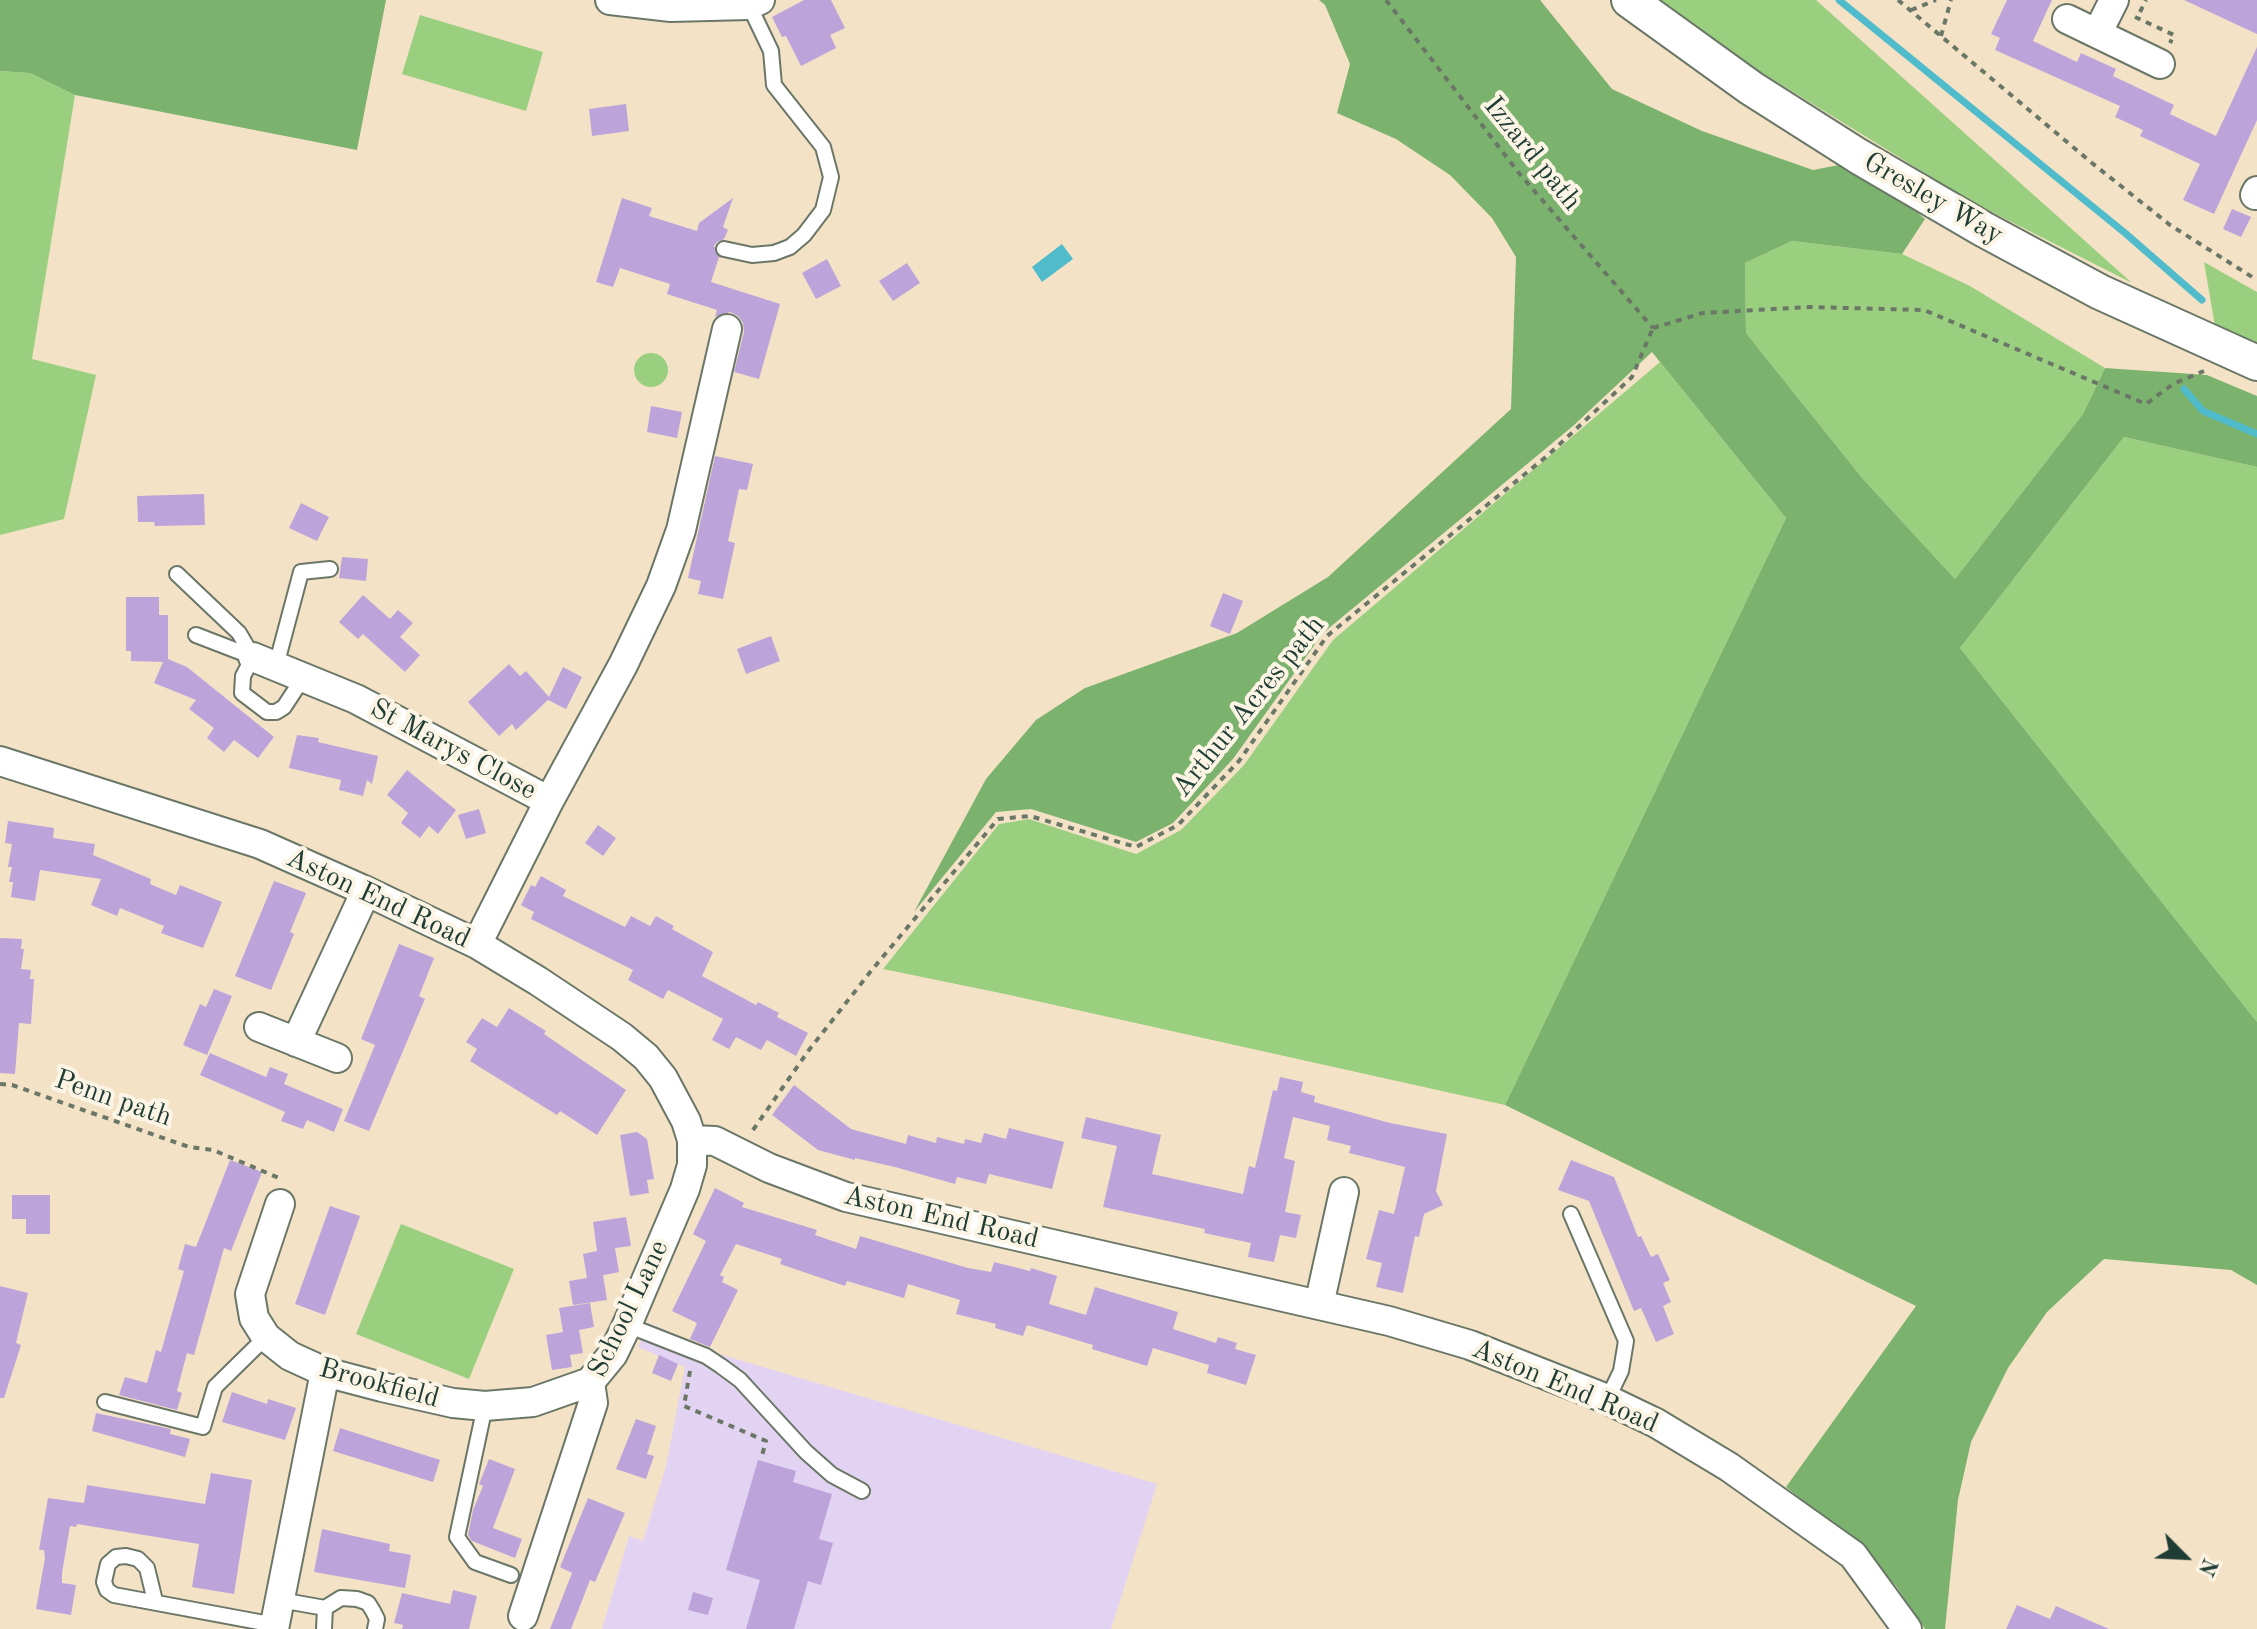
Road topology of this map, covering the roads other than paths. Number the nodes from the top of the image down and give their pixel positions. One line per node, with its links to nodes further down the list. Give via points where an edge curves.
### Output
1 (610, 0): 4 (street, via 671,7)
2 (1629, 0): 10 (street, Gresley Way, via 1751,88 1983,229 2100,292)
3 (2114, 0): 6 (street)
4 (754, 2): 8 (lane, via 771,51 774,85 823,147 831,177 823,210 790,247 752,255)
5 (2067, 19): 6 (street)
6 (2098, 32): 7 (street)
7 (2160, 64)
8 (724, 249)
9 (727, 329): 17 (street, via 681,530 661,586)
10 (2257, 363)
11 (330, 569): 14 (lane, via 301,572)
12 (177, 574): 14 (lane)
13 (196, 635): 14 (lane)
14 (264, 661): 15 (street, St Marys Close); 15 (lane, via 243,676 242,693 267,712 284,707)
15 (303, 678): 17 (street, St Marys Close, via 397,719)
16 (0, 761): 18 (street, Aston End Road, via 260,844)
17 (549, 801): 19 (street, St Marys Close)
18 (366, 891): 19 (street, Aston End Road); 21 (street)
19 (477, 944): 23 (street, Aston End Road, via 583,1009 646,1057 671,1091)
20 (259, 1027): 21 (street)
21 (296, 1042): 22 (street)
22 (337, 1058)
23 (692, 1140): 27 (street, Aston End Road, via 715,1141 846,1197); 28 (street, School Lane, via 685,1189)
24 (1344, 1192): 27 (street)
25 (280, 1204): 29 (street, via 250,1294 254,1318)
26 (1571, 1214): 32 (lane, via 1626,1341 1621,1371)
27 (1319, 1305): 32 (street, Aston End Road, via 1470,1345)
28 (627, 1325): 31 (street, School Lane, via 613,1354); 35 (lane, via 721,1366 806,1452 832,1475)
29 (266, 1337): 30 (street, Brookfield, via 290,1356); 33 (lane, via 215,1387 203,1427)
30 (325, 1372): 34 (street, Brookfield); 40 (street)
31 (590, 1382): 34 (street, Brookfield, via 533,1402); 39 (street, School Lane, via 593,1403)
32 (1607, 1400): 43 (street, Aston End Road, via 1729,1467 1853,1555)
33 (105, 1402)
34 (485, 1406): 36 (lane, via 457,1537 475,1562)
35 (862, 1491)
36 (511, 1575)
37 (155, 1601): 40 (lane)
38 (325, 1608): 40 (lane); 41 (lane); 42 (lane, via 348,1597 368,1603 377,1619)
39 (523, 1616)
40 (276, 1618)
41 (324, 1629)
42 (375, 1629)
43 (1907, 1629)

